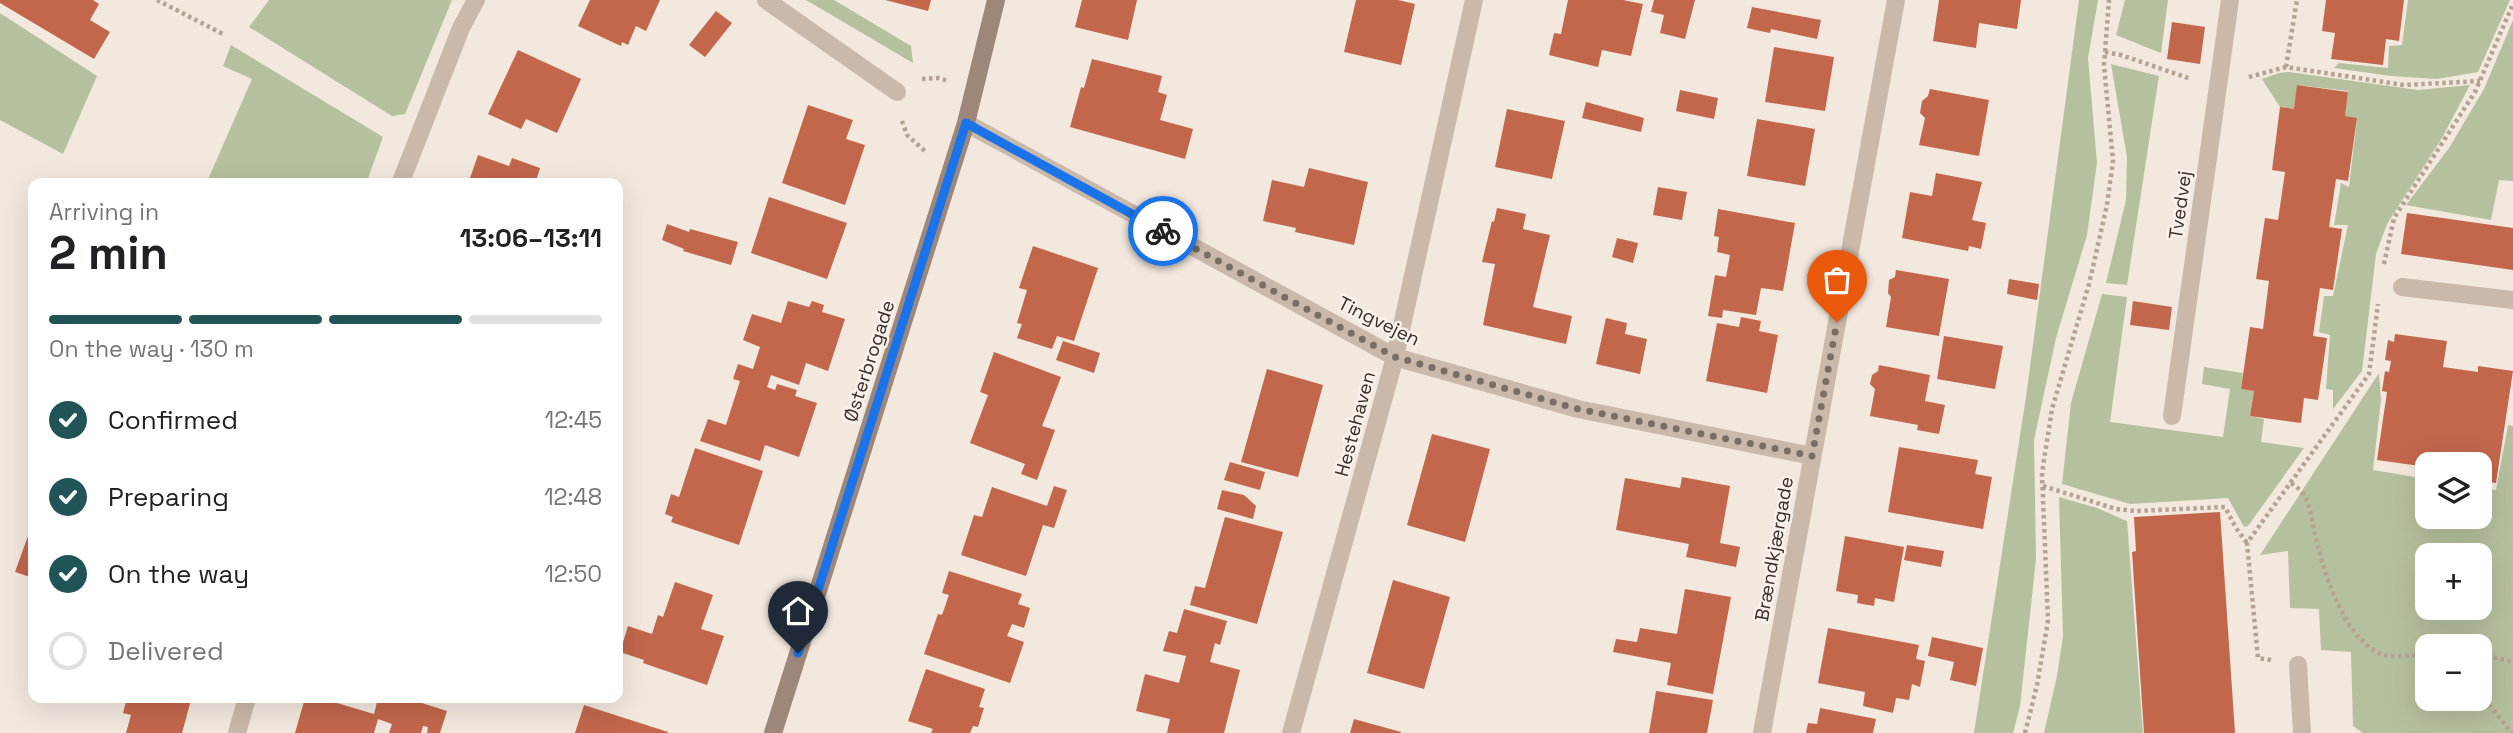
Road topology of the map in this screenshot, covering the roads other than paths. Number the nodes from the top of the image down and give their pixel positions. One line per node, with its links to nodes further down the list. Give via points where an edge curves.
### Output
1 (476, 0): 9 (street)
2 (766, 0): 7 (street)
3 (996, 0): 8 (main road, Østerbrogade)
4 (1474, 0): 12 (street, Hestehaven)
5 (1895, 0): 14 (street, Brændkjærgade)
6 (2230, 0): 13 (street, Tvedvej)
7 (897, 92)
8 (966, 123): 12 (street, Tingvejen); 18 (main road, Østerbrogade)
9 (402, 178)
10 (2402, 287): 11 (street)
11 (2513, 300)
12 (1395, 357): 14 (street, Tingvejen, via 1578,409); 19 (street, Hestehaven)
13 (2172, 416)
14 (1812, 456): 20 (street, Brændkjærgade)
15 (2298, 665): 21 (street)
16 (246, 703): 17 (street)
17 (237, 733)
18 (773, 733)
19 (1291, 733)
20 (1762, 733)
21 (2302, 733)

